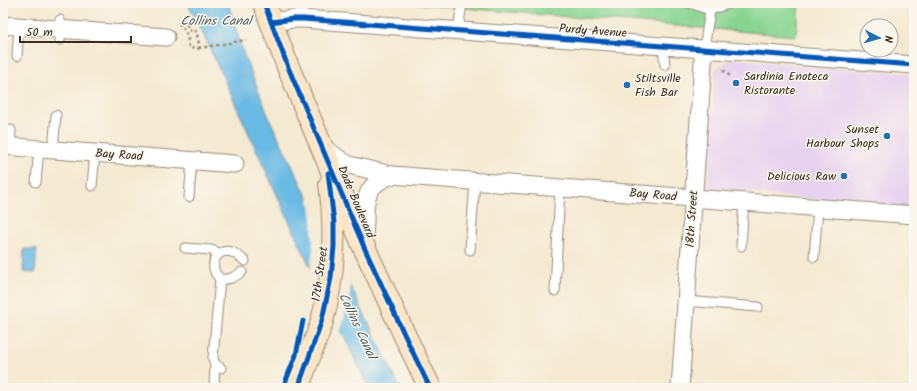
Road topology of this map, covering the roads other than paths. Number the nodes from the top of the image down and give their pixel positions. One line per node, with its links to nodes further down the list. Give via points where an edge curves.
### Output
1 (462, 3): 7 (lane)
2 (690, 3): 4 (lane)
3 (731, 3): 4 (lane)
4 (712, 6): 10 (lane)
5 (268, 12): 7 (street, Purdy Avenue, via 293,19); 17 (main road, Dade Boulevard)
6 (11, 26): 8 (street, via 60,30 90,27); 11 (lane)
7 (458, 31): 9 (street, Purdy Avenue)
8 (166, 37)
9 (663, 46): 10 (street, Purdy Avenue); 12 (lane)
10 (704, 49): 13 (street, Purdy Avenue); 27 (street, 18th Street, via 694,113)
11 (17, 56)
12 (665, 65)
13 (914, 65)
14 (56, 115): 16 (lane)
15 (8, 141): 16 (street, Bay Road)
16 (46, 149): 18 (street, Bay Road); 23 (lane)
17 (324, 152): 21 (street, Bay Road, via 349,165); 33 (main road, Dade Boulevard); 44 (main road, 17th Street, via 333,209 334,247 330,286 322,320)
18 (95, 153): 19 (street, Bay Road); 24 (lane)
19 (192, 160): 20 (street, Bay Road); 26 (lane)
20 (235, 164)
21 (392, 175): 22 (street, Bay Road); 33 (street, via 375,184 368,194 365,207)
22 (475, 181): 25 (street, Bay Road); 34 (lane)
23 (36, 182)
24 (92, 186)
25 (560, 188): 27 (street, Bay Road); 40 (lane)
26 (189, 197)
27 (694, 198): 28 (street, Bay Road); 41 (street, 18th Street)
28 (744, 202): 29 (street, Bay Road); 31 (lane)
29 (818, 208): 30 (street, Bay Road); 36 (lane)
30 (914, 216)
31 (741, 246)
32 (185, 248): 35 (lane, via 211,250)
33 (364, 248): 45 (main road, Dade Boulevard)
34 (470, 250)
35 (220, 254): 37 (lane, via 226,251); 39 (lane, via 215,259 214,266 215,273)
36 (814, 258)
37 (245, 261)
38 (242, 272): 39 (lane, via 232,278)
39 (220, 278): 43 (lane, via 213,358 218,366)
40 (555, 291)
41 (686, 301): 42 (lane); 46 (street, 18th Street)
42 (758, 307)
43 (214, 388)
44 (298, 388)
45 (430, 388)
46 (680, 388)

